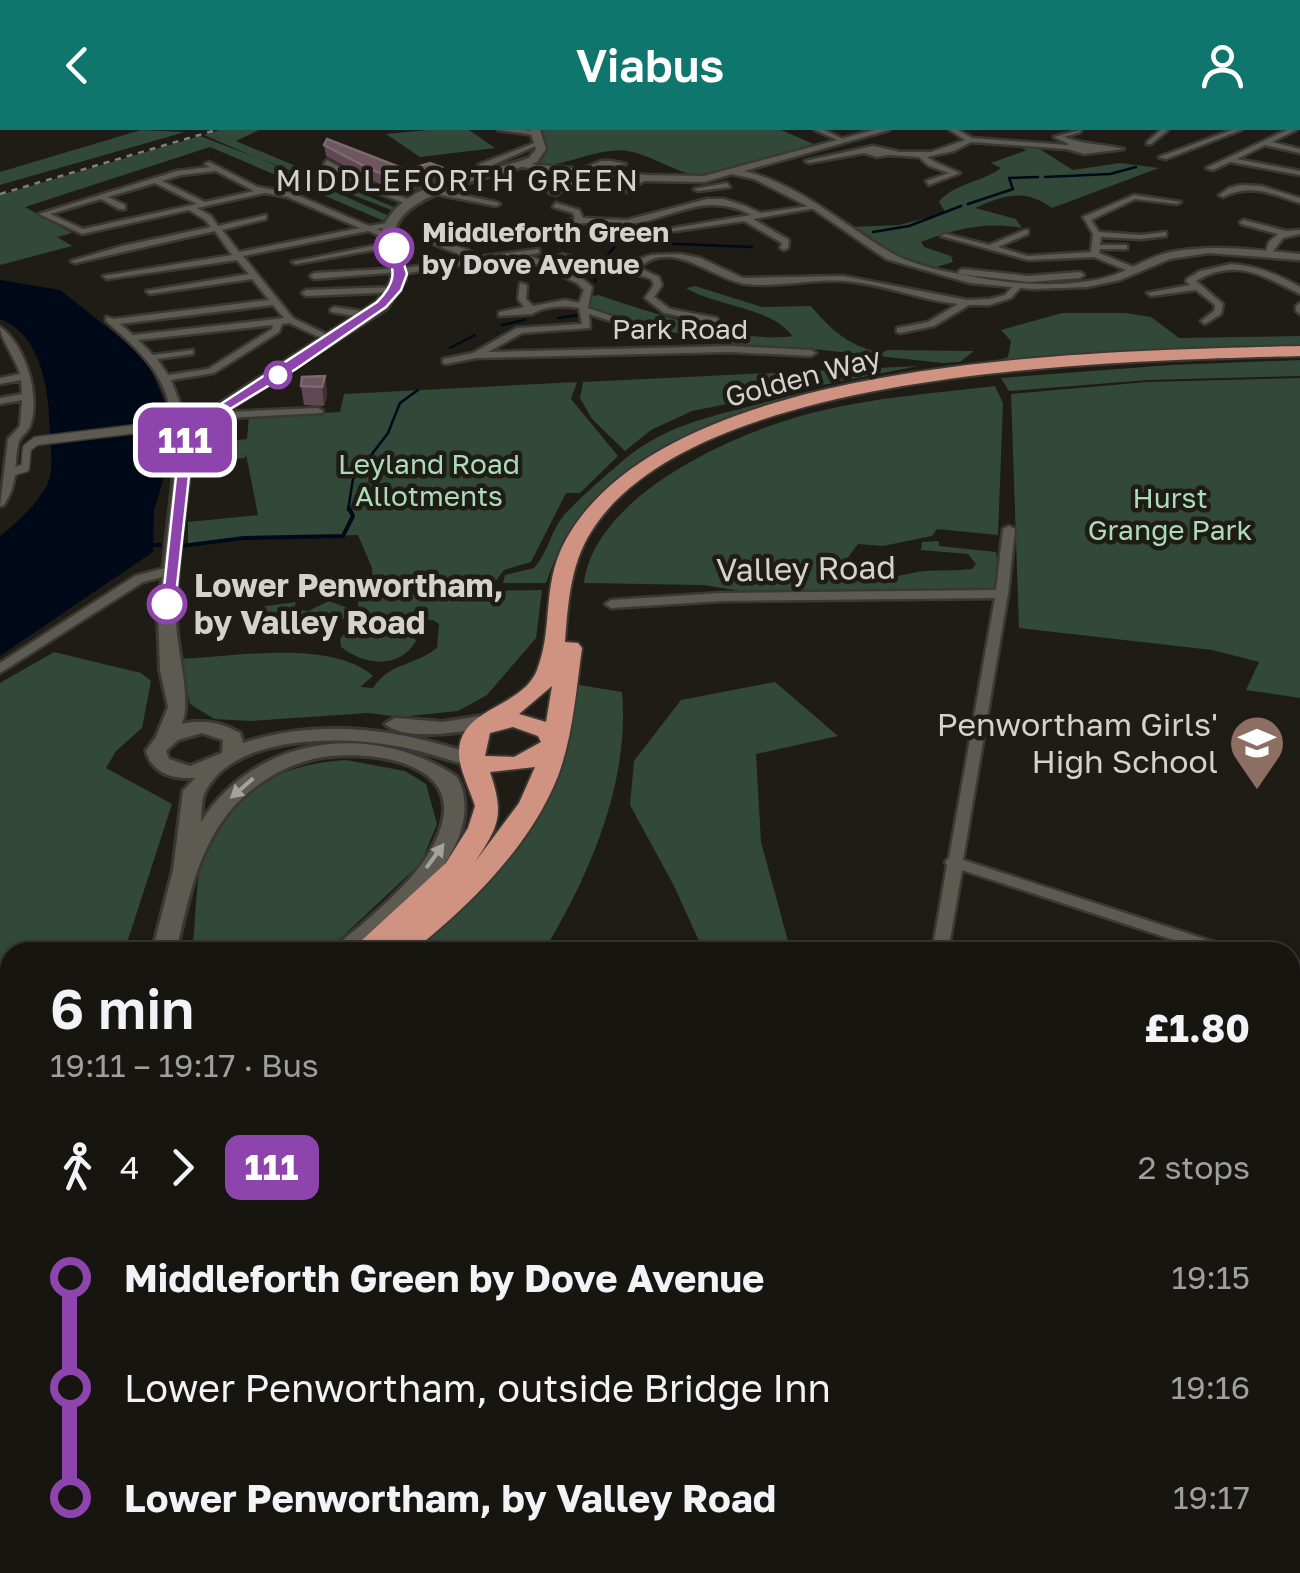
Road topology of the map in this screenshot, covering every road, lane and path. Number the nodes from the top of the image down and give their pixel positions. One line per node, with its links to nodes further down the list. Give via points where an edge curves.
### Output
1 (501, 130): 9 (street)
2 (818, 130): 10 (street)
3 (884, 130): 10 (street)
4 (952, 130): 11 (street)
5 (1164, 130): 14 (street)
6 (1238, 130): 22 (street)
7 (1293, 130): 15 (street)
8 (1078, 131): 17 (street, via 1057,136)
9 (536, 135): 28 (main road, via 540,154); 35 (street)
10 (842, 140): 31 (street)
11 (970, 140): 12 (street); 16 (street)
12 (1003, 141): 16 (street, via 982,150); 17 (street)
13 (893, 142): 19 (street)
14 (1148, 143)
15 (1263, 143): 20 (street); 24 (street)
16 (953, 148): 21 (street)
17 (1074, 148): 18 (street); 23 (street)
18 (1120, 148)
19 (878, 151): 21 (street); 25 (street)
20 (1300, 151)
21 (922, 156): 36 (street, via 956,173)
22 (1162, 158)
23 (1090, 159)
24 (1228, 159): 29 (street); 32 (street)
25 (809, 160)
26 (327, 162): 47 (street)
27 (622, 164): 30 (street, via 601,162)
28 (518, 166): 30 (street); 35 (main road)
29 (1210, 168)
30 (576, 172): 33 (street); 40 (street)
31 (735, 172): 33 (street); 52 (street)
32 (1300, 174)
33 (645, 178): 38 (street)
34 (155, 180): 39 (street, via 214,169); 43 (street); 49 (street)
35 (460, 183): 41 (main road)
36 (929, 183)
37 (728, 185): 44 (street, via 702,190)
38 (622, 190)
39 (263, 191): 49 (street); 61 (street, via 289,195)
40 (556, 191)
41 (438, 192): 47 (main road); 48 (street)
42 (1223, 195): 45 (street, via 1236,187)
43 (102, 196): 53 (street, via 119,206); 54 (street, via 43,214 82,232)
44 (712, 200): 55 (street); 58 (street, via 626,222)
45 (1298, 200): 51 (street)
46 (1177, 202): 70 (street, via 1128,198 1086,219)
47 (413, 203): 72 (main road)
48 (496, 204)
49 (205, 205): 54 (street)
50 (556, 205): 58 (street, via 576,212)
51 (1278, 206)
52 (817, 207): 55 (street); 99 (street, via 876,250 908,264 952,277)
53 (102, 208)
54 (191, 208): 62 (street)
55 (760, 216): 57 (street)
56 (262, 217): 62 (street)
57 (744, 218): 60 (street); 75 (street, via 781,238)
58 (580, 221): 63 (street, via 507,237)
59 (1244, 222): 66 (street)
60 (704, 225): 68 (street); 69 (street)
61 (365, 228): 72 (street); 82 (street)
62 (217, 231): 82 (street); 87 (street)
63 (490, 231)
64 (428, 232): 86 (street, via 431,241)
65 (1025, 232): 76 (street)
66 (1282, 232): 67 (street); 80 (street)
67 (1300, 232)
68 (642, 234)
69 (730, 234)
70 (1097, 234): 71 (street); 78 (street)
71 (1163, 234)
72 (391, 235): 88 (street); 91 (main road)
73 (945, 236): 76 (street)
74 (1124, 247): 78 (street)
75 (784, 248)
76 (990, 248): 85 (street)
77 (536, 250): 81 (street)
78 (1095, 250): 85 (street); 92 (street)
79 (1190, 252): 80 (street); 89 (street); 92 (street)
80 (1268, 252): 84 (street)
81 (518, 253): 86 (street); 110 (street, Park Road, via 580,281 589,289)
82 (237, 256): 95 (street); 96 (street)
83 (572, 257): 90 (street, via 590,266)
84 (1300, 257)
85 (1028, 258): 99 (street)
86 (476, 260): 91 (street)
87 (76, 261)
88 (296, 262)
89 (1215, 266): 101 (street, via 1191,280); 102 (street, via 1265,271)
90 (632, 269): 98 (street, via 652,258 709,259 728,278 771,285 829,276); 116 (street, via 656,277 649,298 667,311)
91 (402, 270): 97 (street); 104 (main road)
92 (1134, 270): 99 (street, via 1087,284)
93 (962, 272): 99 (street)
94 (1080, 275): 99 (street)
95 (107, 276)
96 (252, 276): 105 (street); 108 (street)
97 (314, 276)
98 (872, 282): 103 (street); 109 (street)
99 (1024, 282): 109 (street, via 1002,299)
100 (523, 285): 112 (street, via 522,299)
101 (1197, 287): 107 (street); 117 (street, via 1219,304)
102 (1297, 287)
103 (846, 288)
104 (396, 290): 106 (street); 114 (main road)
105 (150, 291)
106 (306, 293)
107 (1151, 294)
108 (273, 302): 115 (street); 124 (street, via 109,319)
109 (968, 302): 123 (street, via 932,324)
110 (584, 308): 112 (street, via 565,304); 119 (street, Park Road); 121 (street, Park Road)
111 (334, 310): 114 (street)
112 (532, 311): 113 (street)
113 (502, 314)
114 (367, 315): 125 (main road)
115 (290, 320): 118 (street); 125 (street)
116 (714, 320)
117 (1205, 321)
118 (278, 322): 124 (street); 137 (street, via 276,330 212,371)
119 (587, 326): 120 (street); 129 (street, Park Road, via 596,326)
120 (562, 328): 130 (street); 132 (street, via 520,330)
121 (646, 329)
122 (0, 330): 126 (street)
123 (900, 330)
124 (134, 338): 134 (street)
125 (331, 340): 142 (main road)
126 (13, 345): 127 (street); 136 (street)
127 (0, 348)
128 (190, 352): 134 (street)
129 (598, 352): 130 (street); 131 (street, Park Road)
130 (562, 353): 132 (street)
131 (811, 353)
132 (476, 354): 135 (street)
133 (1300, 354): 152 (highway, Golden Way, via 1147,357 951,375 832,394 708,434 634,476 580,533 562,565 548,674 529,696); 154 (highway, Golden Way, via 1112,365 886,390 758,422 687,454 638,486 591,536 577,566)
134 (154, 357): 137 (street)
135 (446, 361)
136 (26, 376): 138 (street); 139 (street)
137 (167, 378): 142 (street)
138 (0, 381)
139 (29, 396): 140 (street); 143 (street, via 25,427 12,438)
140 (0, 401)
141 (318, 411): 142 (street)
142 (187, 422): 143 (street, via 36,440 26,448 26,468); 147 (main road)
143 (8, 473): 144 (street)
144 (4, 487): 145 (street)
145 (0, 503)
146 (1010, 529): 148 (street)
147 (169, 572): 150 (street, via 139,579); 151 (main road, via 169,654)
148 (1002, 594): 149 (street, Valley Road); 159 (street)
149 (610, 604)
150 (0, 669)
151 (178, 707): 153 (main road); 155 (main road)
152 (488, 721): 154 (highway, via 528,722 549,731); 155 (main road, Golden Way, via 442,728 320,724); 156 (highway, via 475,736)
153 (166, 738): 155 (main road, via 186,729); 157 (main road, via 156,757)
154 (555, 742): 156 (highway, via 524,764); 164 (highway, Golden Way, via 551,767 522,821 466,888)
155 (222, 744): 156 (main road, via 361,734 406,739); 157 (main road, via 195,772); 158 (main road)
156 (473, 761): 163 (highway, via 488,806 468,852)
157 (176, 771): 158 (main road)
158 (194, 791): 160 (main road)
159 (953, 862): 165 (street); 166 (street)
160 (184, 870): 161 (main road); 162 (main road, one-way to 160, via 400,900 449,835 455,818 448,782 421,762 361,749 314,752 276,765 230,798)
161 (166, 942)
162 (355, 942)
163 (375, 942)
164 (405, 942)
165 (942, 942)
166 (1196, 942)

